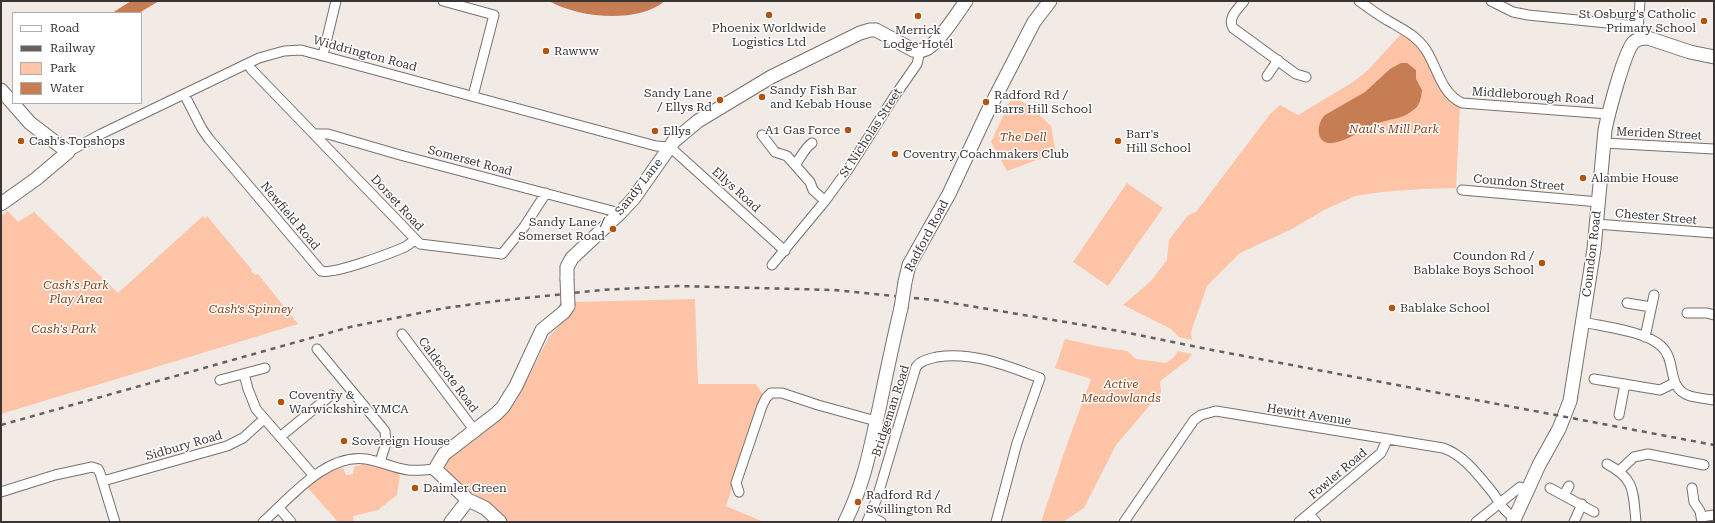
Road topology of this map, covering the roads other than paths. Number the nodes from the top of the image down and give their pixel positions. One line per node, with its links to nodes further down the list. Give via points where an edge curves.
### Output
1 (336, 1): 13 (street)
2 (443, 1): 21 (street, via 494,14)
3 (966, 1): 12 (street, via 935,41)
4 (1050, 1): 10 (street, Radford Road)
5 (1057, 1): 10 (street, Radford Road)
6 (1244, 1): 15 (street, via 1232,18 1232,26)
7 (1359, 1): 22 (street, Middleborough Road, via 1417,39 1426,51 1444,88 1455,100 1462,103)
8 (1490, 1): 11 (street, via 1513,12)
9 (1640, 1): 11 (street)
10 (1042, 12): 61 (street, Radford Road, bridge, via 1034,22 949,194 909,265)
11 (1638, 35): 14 (street); 22 (street, Coundon Road, via 1628,50)
12 (920, 51): 27 (street, Sandy Lane, via 913,50 876,30 860,33 771,77 698,121); 33 (street, St Nicholas Street, via 917,64)
13 (323, 55): 16 (street, Widdrington Road, via 288,50); 21 (street, Widdrington Road)
14 (1714, 57)
15 (1278, 60): 17 (street); 18 (street, via 1296,74)
16 (248, 64): 20 (street, Widdrington Road); 23 (street, Dorset Road)
17 (1267, 76)
18 (1306, 77)
19 (1, 90): 29 (street, via 30,123)
20 (184, 94): 29 (street, Widdrington Road); 39 (street, Newfield Road, via 209,139 321,271 333,272 406,247)
21 (473, 96): 27 (street, Widdrington Road, via 656,146)
22 (1608, 114): 26 (street, Coundon Road)
23 (315, 134): 32 (street, Somerset Road, via 328,134); 39 (street, Dorset Road)
24 (762, 135): 30 (street, via 775,152 786,156)
25 (812, 143): 30 (street, via 805,148)
26 (1604, 143): 28 (street, Meriden Street); 34 (street, Coundon Road)
27 (670, 147): 36 (street, Sandy Lane, via 634,198); 40 (street, Ellys Road)
28 (1714, 149)
29 (68, 152): 35 (street)
30 (795, 165): 33 (street, via 810,182 813,190)
31 (1462, 190): 34 (street, Coundon Street)
32 (546, 193): 36 (street, Somerset Road); 39 (street, Dorset Road, via 502,254 420,244)
33 (825, 200): 40 (street, St Nicholas Street)
34 (1599, 202): 37 (street, Coundon Road)
35 (1, 204)
36 (620, 213): 62 (street, Sandy Lane, bridge, via 572,258 567,267 568,306 542,330 516,386 502,407)
37 (1596, 224): 38 (street, Chester Street); 47 (street, Coundon Road)
38 (1714, 233)
39 (415, 240)
40 (785, 251): 41 (street, St Nicholas Street)
41 (772, 265)
42 (1654, 295): 44 (street)
43 (1627, 303): 44 (street)
44 (1651, 307): 49 (street)
45 (1710, 311): 46 (street)
46 (1687, 313)
47 (1584, 322): 49 (street, via 1613,327); 75 (street, Coundon Road, via 1570,401)
48 (402, 334): 62 (street, Caldecote Road)
49 (1645, 337): 55 (street, via 1655,340 1667,352)
50 (317, 349): 65 (street, via 385,431 386,443)
51 (265, 368): 52 (street)
52 (244, 374): 54 (street); 60 (street, via 254,405)
53 (1594, 379): 56 (street)
54 (220, 380)
55 (1674, 383): 56 (street, via 1660,390); 58 (street, via 1690,396)
56 (1624, 384): 59 (street)
57 (331, 395): 63 (street)
58 (1714, 400)
59 (1619, 415)
60 (264, 419): 63 (street); 71 (street, Sidbury Road, via 243,438 227,446)
61 (876, 421): 77 (street, via 782,393 771,393 762,406 736,483); 94 (street, Radford Road, via 864,476)
62 (475, 430): 68 (street, Sandy Lane, via 444,454)
63 (280, 436): 70 (street)
64 (1387, 440): 80 (street, Hewitt Avenue, via 1451,451 1467,464); 84 (street, Fowler Road, via 1381,453); 97 (street, Hewitt Avenue, via 1216,411 1208,412 1194,420)
65 (380, 462): 68 (street, via 406,470); 70 (street, via 365,458 339,461)
66 (1607, 464): 69 (street)
67 (1704, 465): 69 (street, via 1648,454 1634,457)
68 (435, 470): 79 (street)
69 (1619, 471): 102 (street, via 1631,485)
70 (314, 476): 82 (street)
71 (102, 481): 76 (street, via 96,468 88,467); 89 (street)
72 (1569, 486): 78 (street)
73 (1550, 488): 78 (street)
74 (1692, 488): 87 (street)
75 (1529, 490): 80 (street, via 1520,487); 88 (street, Coundon Road)
76 (1, 492)
77 (739, 492)
78 (1564, 495): 81 (street)
79 (468, 500): 92 (street); 93 (street, via 485,508)
80 (1499, 503): 88 (street, Hewitt Avenue); 100 (street)
81 (1582, 504): 83 (street); 101 (street)
82 (279, 508): 90 (street); 91 (street)
83 (1594, 512)
84 (1309, 514): 98 (street, Fowler Road); 99 (street)
85 (1714, 515): 87 (street)
86 (868, 519): 95 (street); 96 (street, Bridgeman Road, via 916,367 927,359 964,355 1040,378 1017,443)
87 (1701, 519)
88 (1514, 520)
89 (115, 522)
90 (262, 522)
91 (291, 522)
92 (451, 522)
93 (500, 522)
94 (845, 522)
95 (881, 522)
96 (996, 522)
97 (1124, 522)
98 (1299, 522)
99 (1316, 522)
100 (1476, 522)
101 (1574, 522)
102 (1636, 522)

